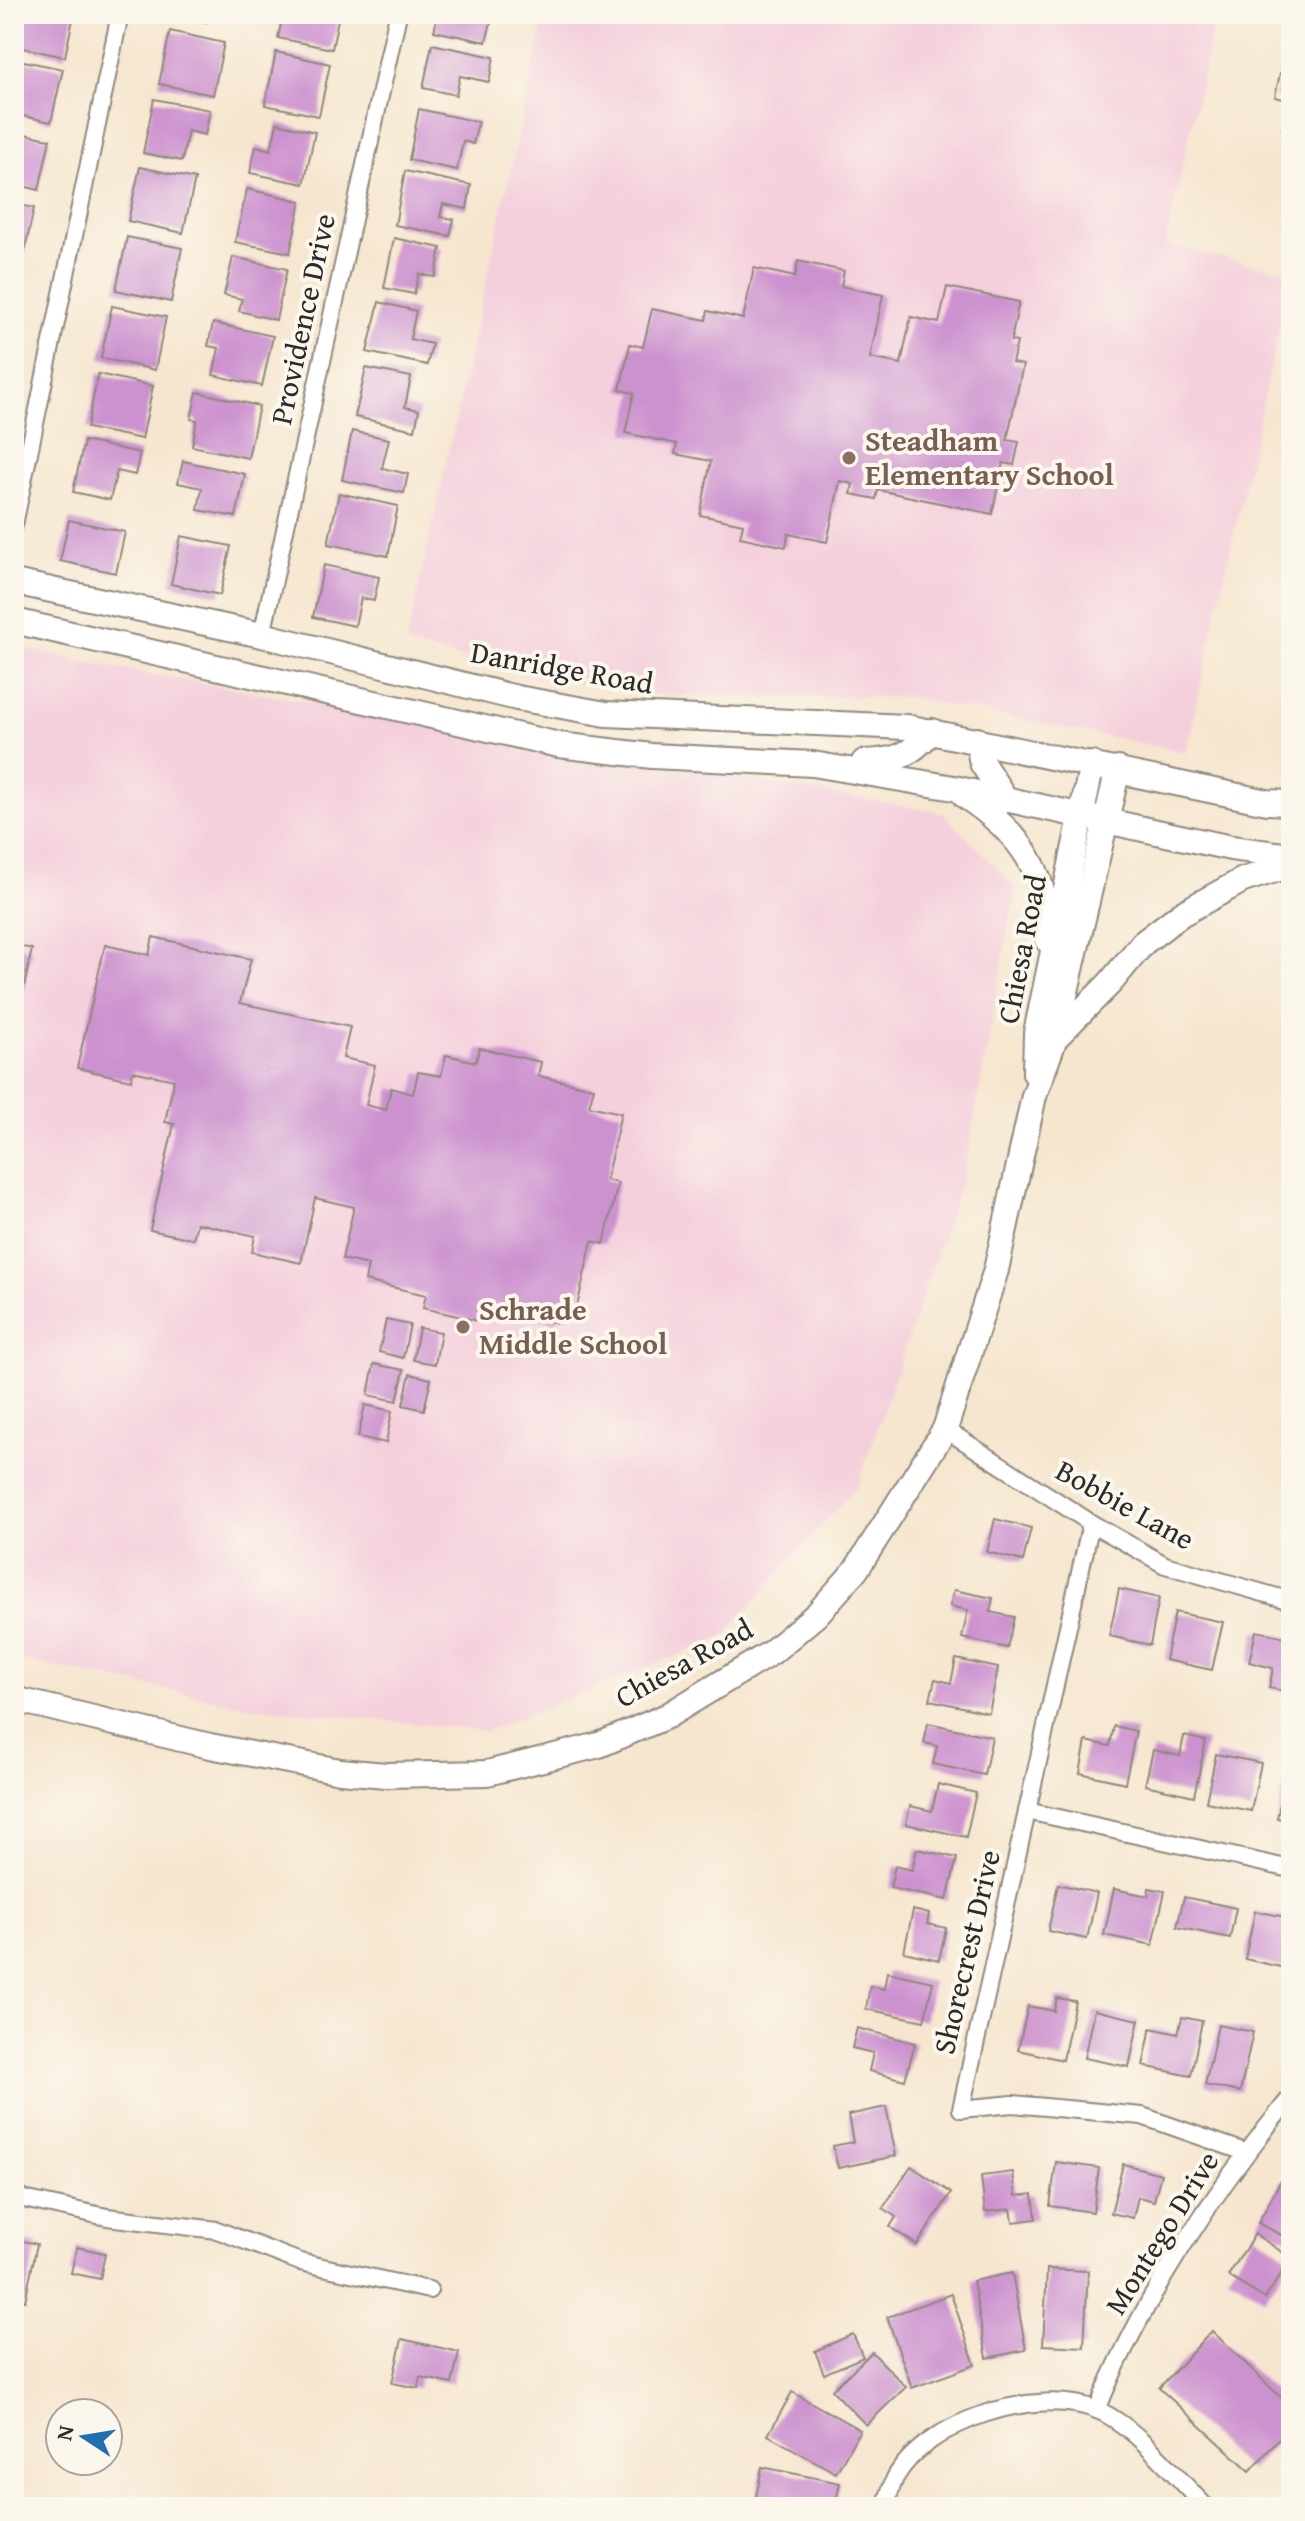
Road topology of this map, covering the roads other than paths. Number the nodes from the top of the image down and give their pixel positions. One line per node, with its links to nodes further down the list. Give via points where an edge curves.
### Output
1 (120, 14): 3 (street)
2 (398, 14): 6 (street, Providence Drive)
3 (14, 525)
4 (14, 582): 6 (main road, Danridge Road)
5 (14, 621): 9 (main road, via 559,745 652,756)
6 (262, 635): 7 (main road, Danridge Road, via 517,698 606,714)
7 (932, 731): 8 (main road, Danridge Road); 9 (main road, via 895,761)
8 (977, 740): 10 (main road, Danridge Road); 12 (main road, via 993,784)
9 (813, 764): 11 (main road)
10 (1105, 766): 13 (main road); 14 (main road, Chiesa Road)
11 (954, 788): 12 (main road); 17 (main road, via 999,819 1021,842 1034,867 1048,918)
12 (1006, 800): 14 (main road)
13 (1291, 803)
14 (1094, 818): 15 (main road); 17 (main road, Chiesa Road); 18 (main road, Chiesa Road)
15 (1291, 856)
16 (1291, 865): 18 (main road, via 1243,880 1181,914 1143,943)
17 (1045, 992): 19 (main road, Chiesa Road, via 1036,1033)
18 (1055, 1038): 19 (main road, Chiesa Road)
19 (1034, 1096): 20 (main road, Chiesa Road, via 996,1270)
20 (945, 1429): 21 (street, Bobbie Lane); 23 (main road, Chiesa Road, via 856,1570 817,1614 731,1679 667,1716 599,1745 487,1773 386,1775 210,1746)
21 (1091, 1523): 22 (street, Bobbie Lane, via 1165,1565); 24 (street, Shorecrest Drive)
22 (1291, 1601)
23 (14, 1699)
24 (1027, 1811): 25 (street); 27 (street, Shorecrest Drive, via 961,2109 1013,2104 1142,2116)
25 (1291, 1869)
26 (1291, 2097): 27 (street, Montego Drive)
27 (1245, 2152): 30 (street, Montego Drive, via 1147,2307)
28 (14, 2197): 29 (street, via 107,2217 217,2230 300,2262)
29 (429, 2290)
30 (1097, 2410): 31 (street, via 1051,2402 1015,2404 965,2422 925,2445 896,2477); 32 (street, via 1132,2433)
31 (885, 2507)
32 (1206, 2507)

